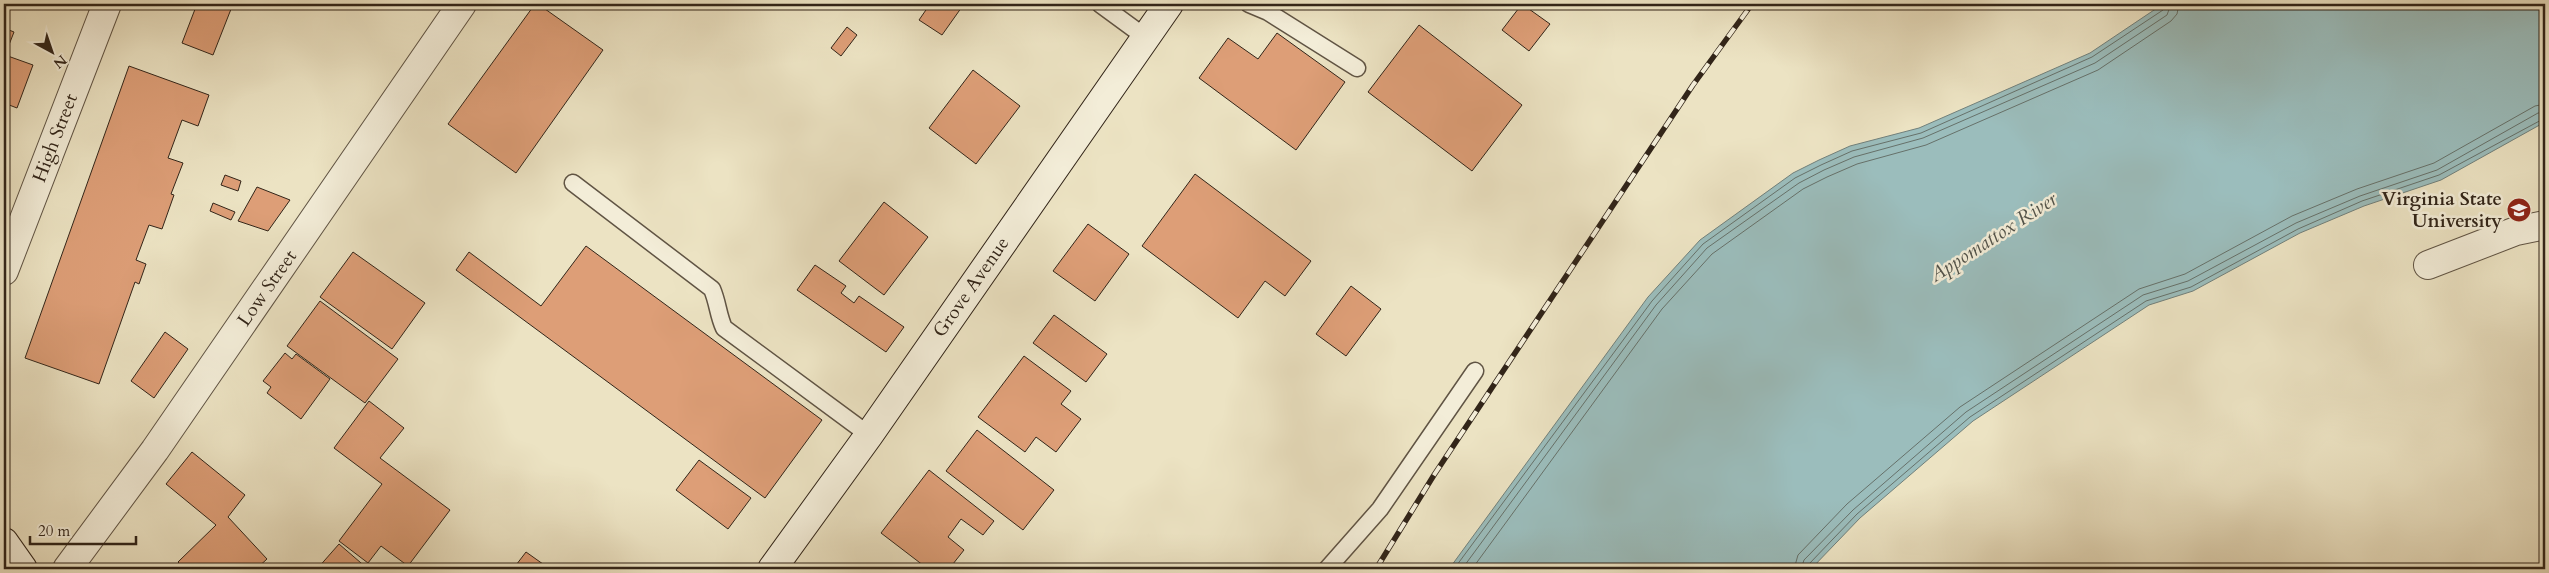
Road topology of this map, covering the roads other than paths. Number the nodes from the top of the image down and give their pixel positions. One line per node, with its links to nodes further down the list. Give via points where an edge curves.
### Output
1 (107, 4): 11 (street, High Street)
2 (462, 4): 16 (street, Low Street, via 155,450)
3 (1100, 4): 6 (lane)
4 (1169, 4): 6 (street, Grove Avenue)
5 (1249, 4): 7 (lane, via 1268,12)
6 (1145, 37): 13 (street, Grove Avenue)
7 (1357, 68)
8 (573, 183): 13 (lane, via 712,289 718,302 717,314 724,328)
9 (2545, 225): 10 (street, via 2516,231)
10 (2428, 265)
11 (4, 271)
12 (1475, 371): 18 (lane, via 1380,509)
13 (869, 435): 17 (street, Grove Avenue)
14 (4, 542): 15 (street)
15 (23, 569)
16 (67, 569)
17 (772, 569)
18 (1327, 569)

